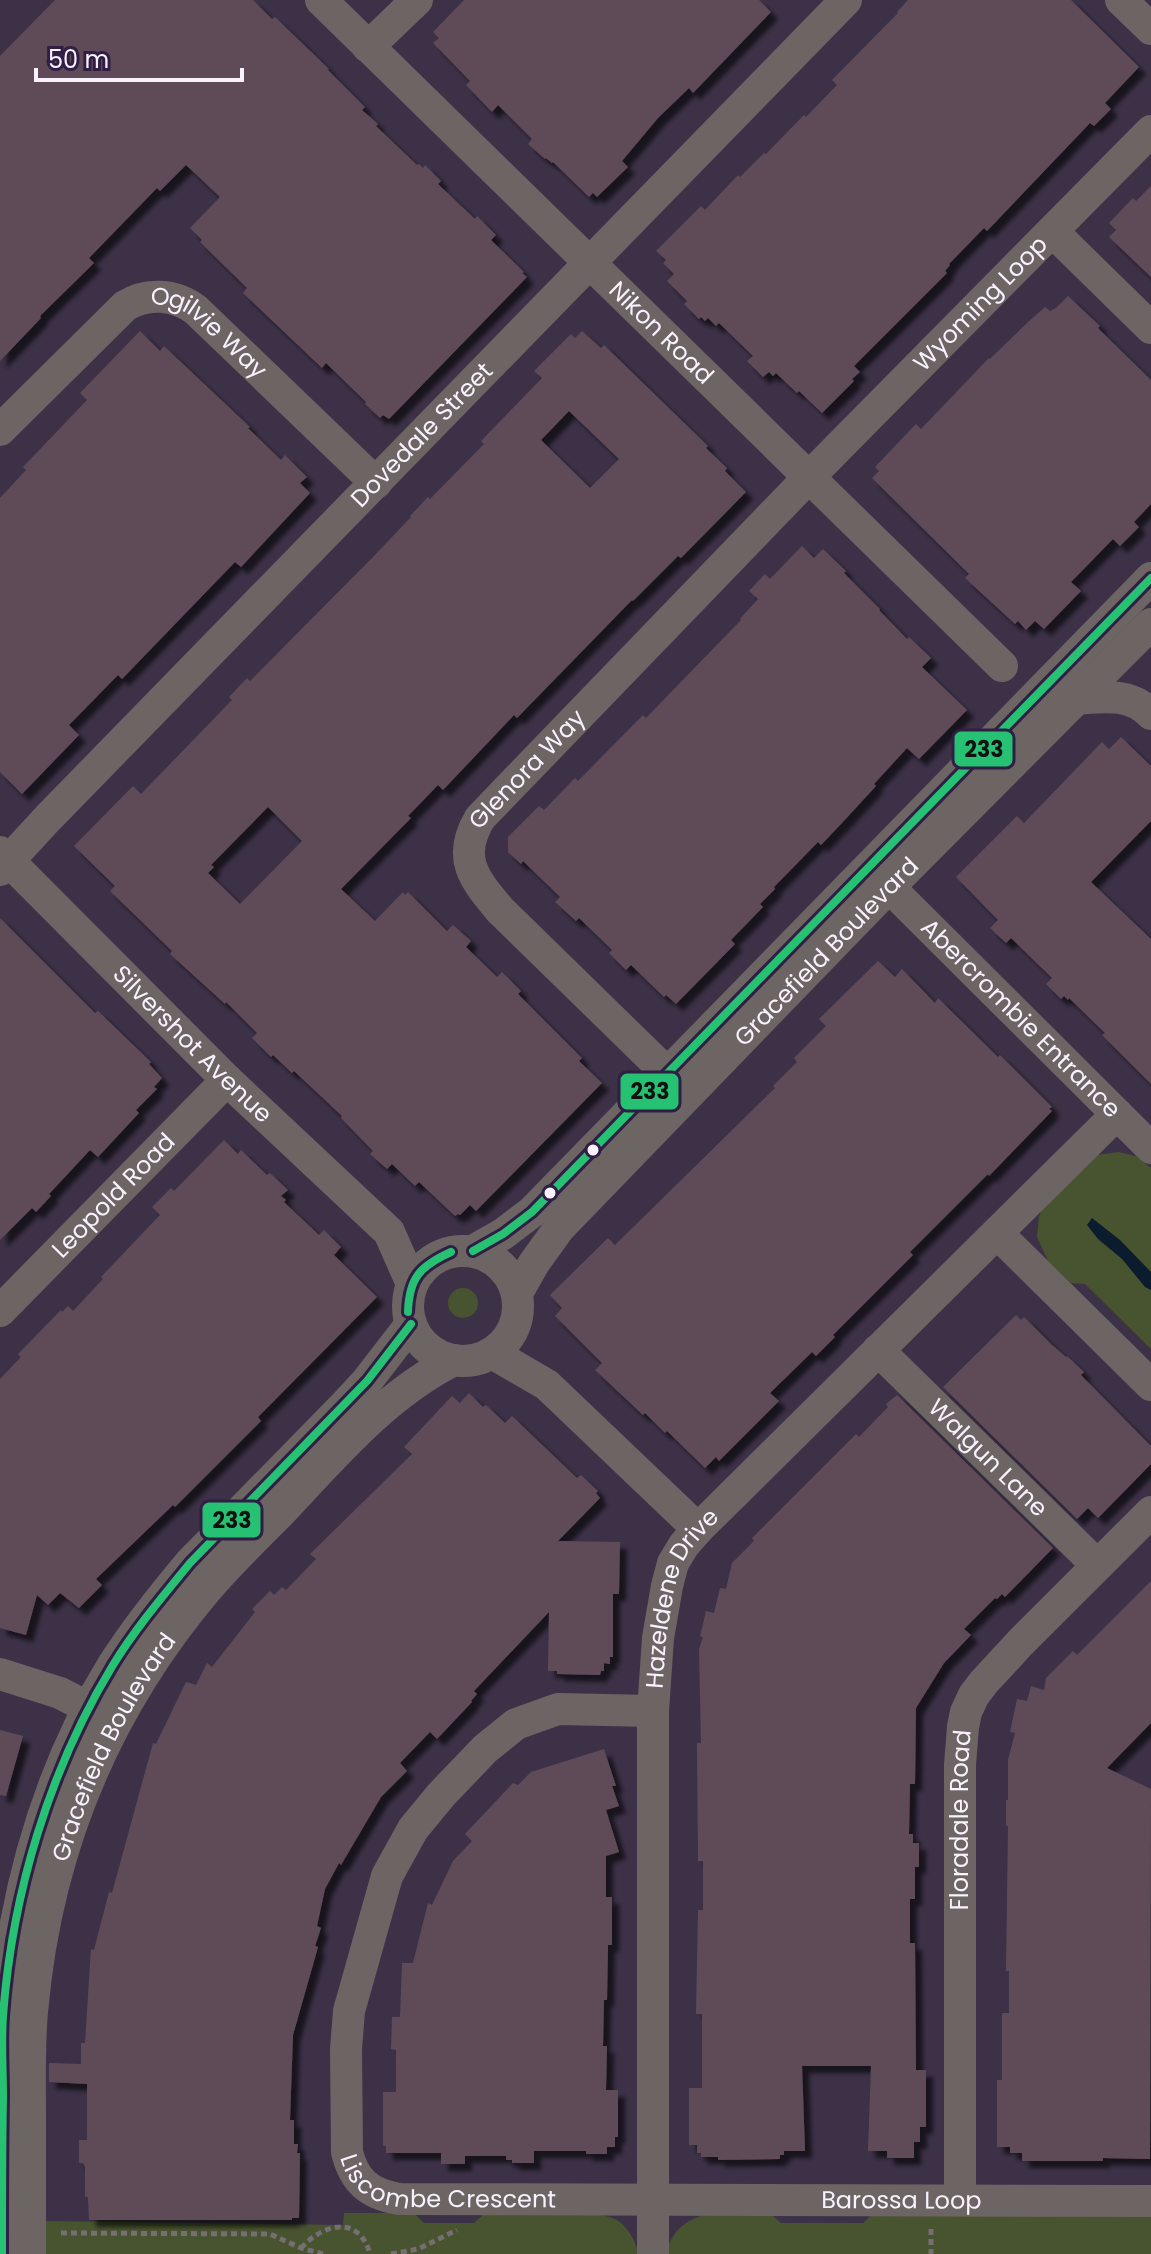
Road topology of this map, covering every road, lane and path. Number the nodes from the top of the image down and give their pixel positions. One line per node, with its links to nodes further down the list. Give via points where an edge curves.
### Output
1 (321, 0): 6 (street, Nikon Road)
2 (417, 0): 6 (street)
3 (846, 0): 9 (street, Dovedale Street)
4 (1121, 0): 5 (street)
5 (1151, 29)
6 (368, 47): 9 (street, Nikon Road)
7 (1151, 131): 8 (street, Wyoming Loop)
8 (1053, 232): 10 (street); 12 (street, Wyoming Loop)
9 (589, 263): 12 (street, Nikon Road); 13 (street, Dovedale Street)
10 (1151, 328)
11 (0, 430): 13 (street, Ogilvie Way, via 125,306 143,298 171,298 196,310)
12 (809, 477): 16 (street, Nikon Road); 23 (street, Glenora Way, via 480,818 470,846 476,882 500,910)
13 (376, 483): 21 (street, Dovedale Street)
14 (1151, 578): 17 (street, Gracefield Boulevard)
15 (1144, 632): 18 (street, Gracefield Boulevard); 19 (street, via 1135,673)
16 (1002, 666): 17 (street); 20 (street)
17 (1063, 666): 20 (street, Gracefield Boulevard)
18 (1075, 699): 19 (street, via 1113,697); 22 (street, Gracefield Boulevard)
19 (1146, 709)
20 (1012, 720): 23 (street, Gracefield Boulevard)
21 (3, 861): 24 (street, Silvershot Avenue)
22 (889, 887): 25 (street, Abercrombie Entrance); 31 (street, Gracefield Boulevard, via 560,1227)
23 (668, 1074): 29 (street, Gracefield Boulevard, via 532,1212 503,1234)
24 (227, 1080): 27 (street, Silvershot Avenue); 32 (street, Leopold Road)
25 (1117, 1114): 26 (street, Abercrombie Entrance); 28 (street, Hazeldene Drive)
26 (1151, 1148)
27 (389, 1232): 29 (street, Silvershot Avenue); 30 (street, Silvershot Avenue)
28 (997, 1233): 35 (street, Hazeldene Drive); 39 (street)
29 (462, 1252): 30 (street, via 434,1258); 31 (street, via 483,1254 501,1266)
30 (412, 1284): 33 (street, via 407,1311)
31 (517, 1293): 34 (street)
32 (0, 1311)
33 (411, 1324): 37 (street, via 426,1347); 44 (street, Gracefield Boulevard, via 367,1381 190,1563 128,1643)
34 (514, 1326): 36 (street); 38 (street)
35 (878, 1350): 41 (street, Hazeldene Drive); 42 (street, Walgun Lane)
36 (492, 1353): 37 (street); 38 (street)
37 (454, 1360): 55 (street, Gracefield Boulevard, via 414,1382 377,1413 209,1587 140,1678 96,1760 57,1867 38,1958 30,2051)
38 (547, 1385): 41 (street)
39 (1151, 1385)
40 (1151, 1512): 42 (street, Floradale Road)
41 (698, 1529): 45 (street, Hazeldene Drive, via 673,1563 667,1586)
42 (1097, 1565): 48 (street, Floradale Road, via 984,1682 963,1727)
43 (0, 1674): 44 (street)
44 (89, 1708): 46 (street, Gracefield Boulevard, via 57,1776 27,1867 14,1929 3,2018)
45 (653, 1711): 47 (street, Hazeldene Drive); 47 (street, Liscombe Crescent, via 558,1709 528,1719 485,1749 441,1795 407,1837 387,1876 349,2011 346,2049 347,2152 355,2175 368,2188 399,2199)
46 (1, 2140): 54 (street, Gracefield Boulevard)
47 (653, 2200): 48 (street, Barossa Loop); 59 (street, Hazeldene Drive)
48 (960, 2200): 49 (street, Barossa Loop)
49 (1151, 2201)
50 (465, 2226): 58 (path, via 418,2249)
51 (931, 2229): 60 (path)
52 (61, 2233): 53 (path, via 270,2234)
53 (301, 2248): 56 (path); 57 (path, via 322,2231 338,2227 363,2238)
54 (2, 2254)
55 (30, 2254)
56 (323, 2254)
57 (370, 2254)
58 (391, 2254)
59 (653, 2254)
60 (931, 2254)

